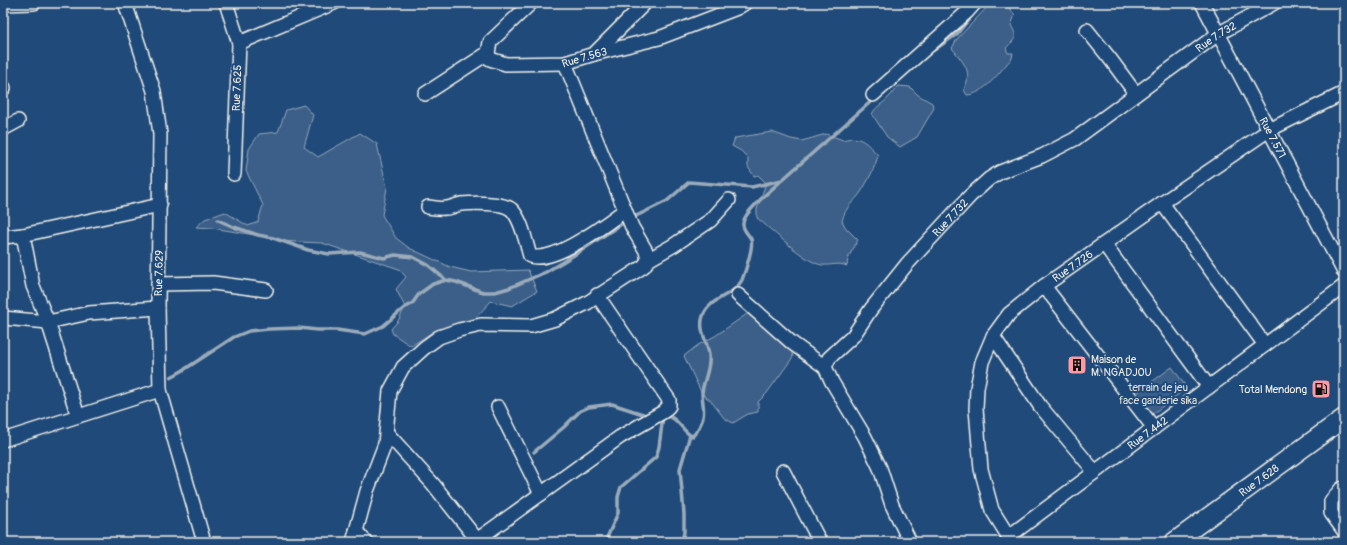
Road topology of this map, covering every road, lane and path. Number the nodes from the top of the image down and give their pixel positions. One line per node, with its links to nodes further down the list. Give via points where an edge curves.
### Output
1 (34, 3): 11 (street)
2 (125, 3): 28 (street, Rue 7.629, via 154,92 160,134)
3 (226, 3): 14 (street, Rue 7.625)
4 (334, 3): 14 (street)
5 (531, 3): 15 (street, via 490,42)
6 (645, 3): 16 (street)
7 (745, 3): 16 (street, Rue 7.563, via 659,38)
8 (975, 3): 21 (street)
9 (1202, 3): 13 (street, Rue 7.571)
10 (1274, 3): 13 (street, Rue 7.732)
11 (3, 4)
12 (1087, 30): 20 (street)
13 (1218, 34): 20 (street, Rue 7.732); 24 (street, Rue 7.571)
14 (239, 42): 25 (street, Rue 7.625)
15 (488, 53): 17 (street, Rue 7.563, via 490,59 506,64); 19 (street)
16 (594, 54): 17 (street, Rue 7.563)
17 (565, 63): 30 (street)
18 (1344, 93): 24 (street, Rue 7.726)
19 (425, 94)
20 (1136, 94): 47 (street, Rue 7.732, via 1075,139 989,179 907,264 853,336 829,358)
21 (873, 95)
22 (18, 121): 23 (street)
23 (3, 129)
24 (1269, 130): 27 (street, Rue 7.726); 35 (street, Rue 7.571)
25 (234, 174)
26 (729, 200): 34 (street, via 711,220)
27 (1162, 203): 33 (street, Rue 7.726); 46 (street)
28 (160, 205): 31 (street); 36 (street, Rue 7.629)
29 (428, 207): 30 (street, via 446,208 461,204 506,206 516,215 530,256 542,258 554,255)
30 (628, 218): 34 (street, via 646,251)
31 (23, 235): 32 (street); 44 (street, via 33,286)
32 (3, 238)
33 (1104, 244): 37 (street, Rue 7.726); 48 (street)
34 (648, 260): 40 (street, via 644,266)
35 (1344, 272)
36 (158, 284): 39 (street, via 213,283); 42 (street, Rue 7.629)
37 (1044, 286): 45 (street, Rue 7.726, via 1010,314); 53 (street)
38 (1344, 286): 46 (street, Rue 7.442)
39 (266, 290)
40 (597, 295): 54 (street, via 555,319 531,326 481,325 439,337 403,367 390,391); 59 (street, via 669,400 669,406)
41 (738, 295): 47 (street, via 792,343)
42 (158, 308): 44 (street, via 89,313); 49 (street, Rue 7.629)
43 (3, 318): 44 (street)
44 (48, 322): 51 (street)
45 (993, 336): 57 (street, via 1040,406); 62 (street, Rue 7.726, via 982,362 976,409 983,476 992,510)
46 (1265, 345): 48 (street, Rue 7.442)
47 (825, 367): 67 (street, via 865,437)
48 (1209, 387): 53 (street, Rue 7.442)
49 (160, 390): 51 (street); 64 (street, Rue 7.629)
50 (498, 408): 59 (street)
51 (78, 416): 55 (street)
52 (1344, 418): 68 (main road, Rue 7.628)
53 (1154, 428): 57 (street, Rue 7.442)
54 (387, 433): 61 (street); 63 (street, via 433,484)
55 (3, 440)
56 (783, 471): 66 (street)
57 (1095, 472): 62 (street, Rue 7.442)
58 (1344, 488): 60 (street, via 1330,501 1332,513)
59 (541, 494): 63 (street)
60 (1344, 531)
61 (354, 537): 65 (street)
62 (1010, 539)
63 (477, 541)
64 (204, 542)
65 (366, 542)
66 (820, 542)
67 (910, 542)
68 (1174, 542)

